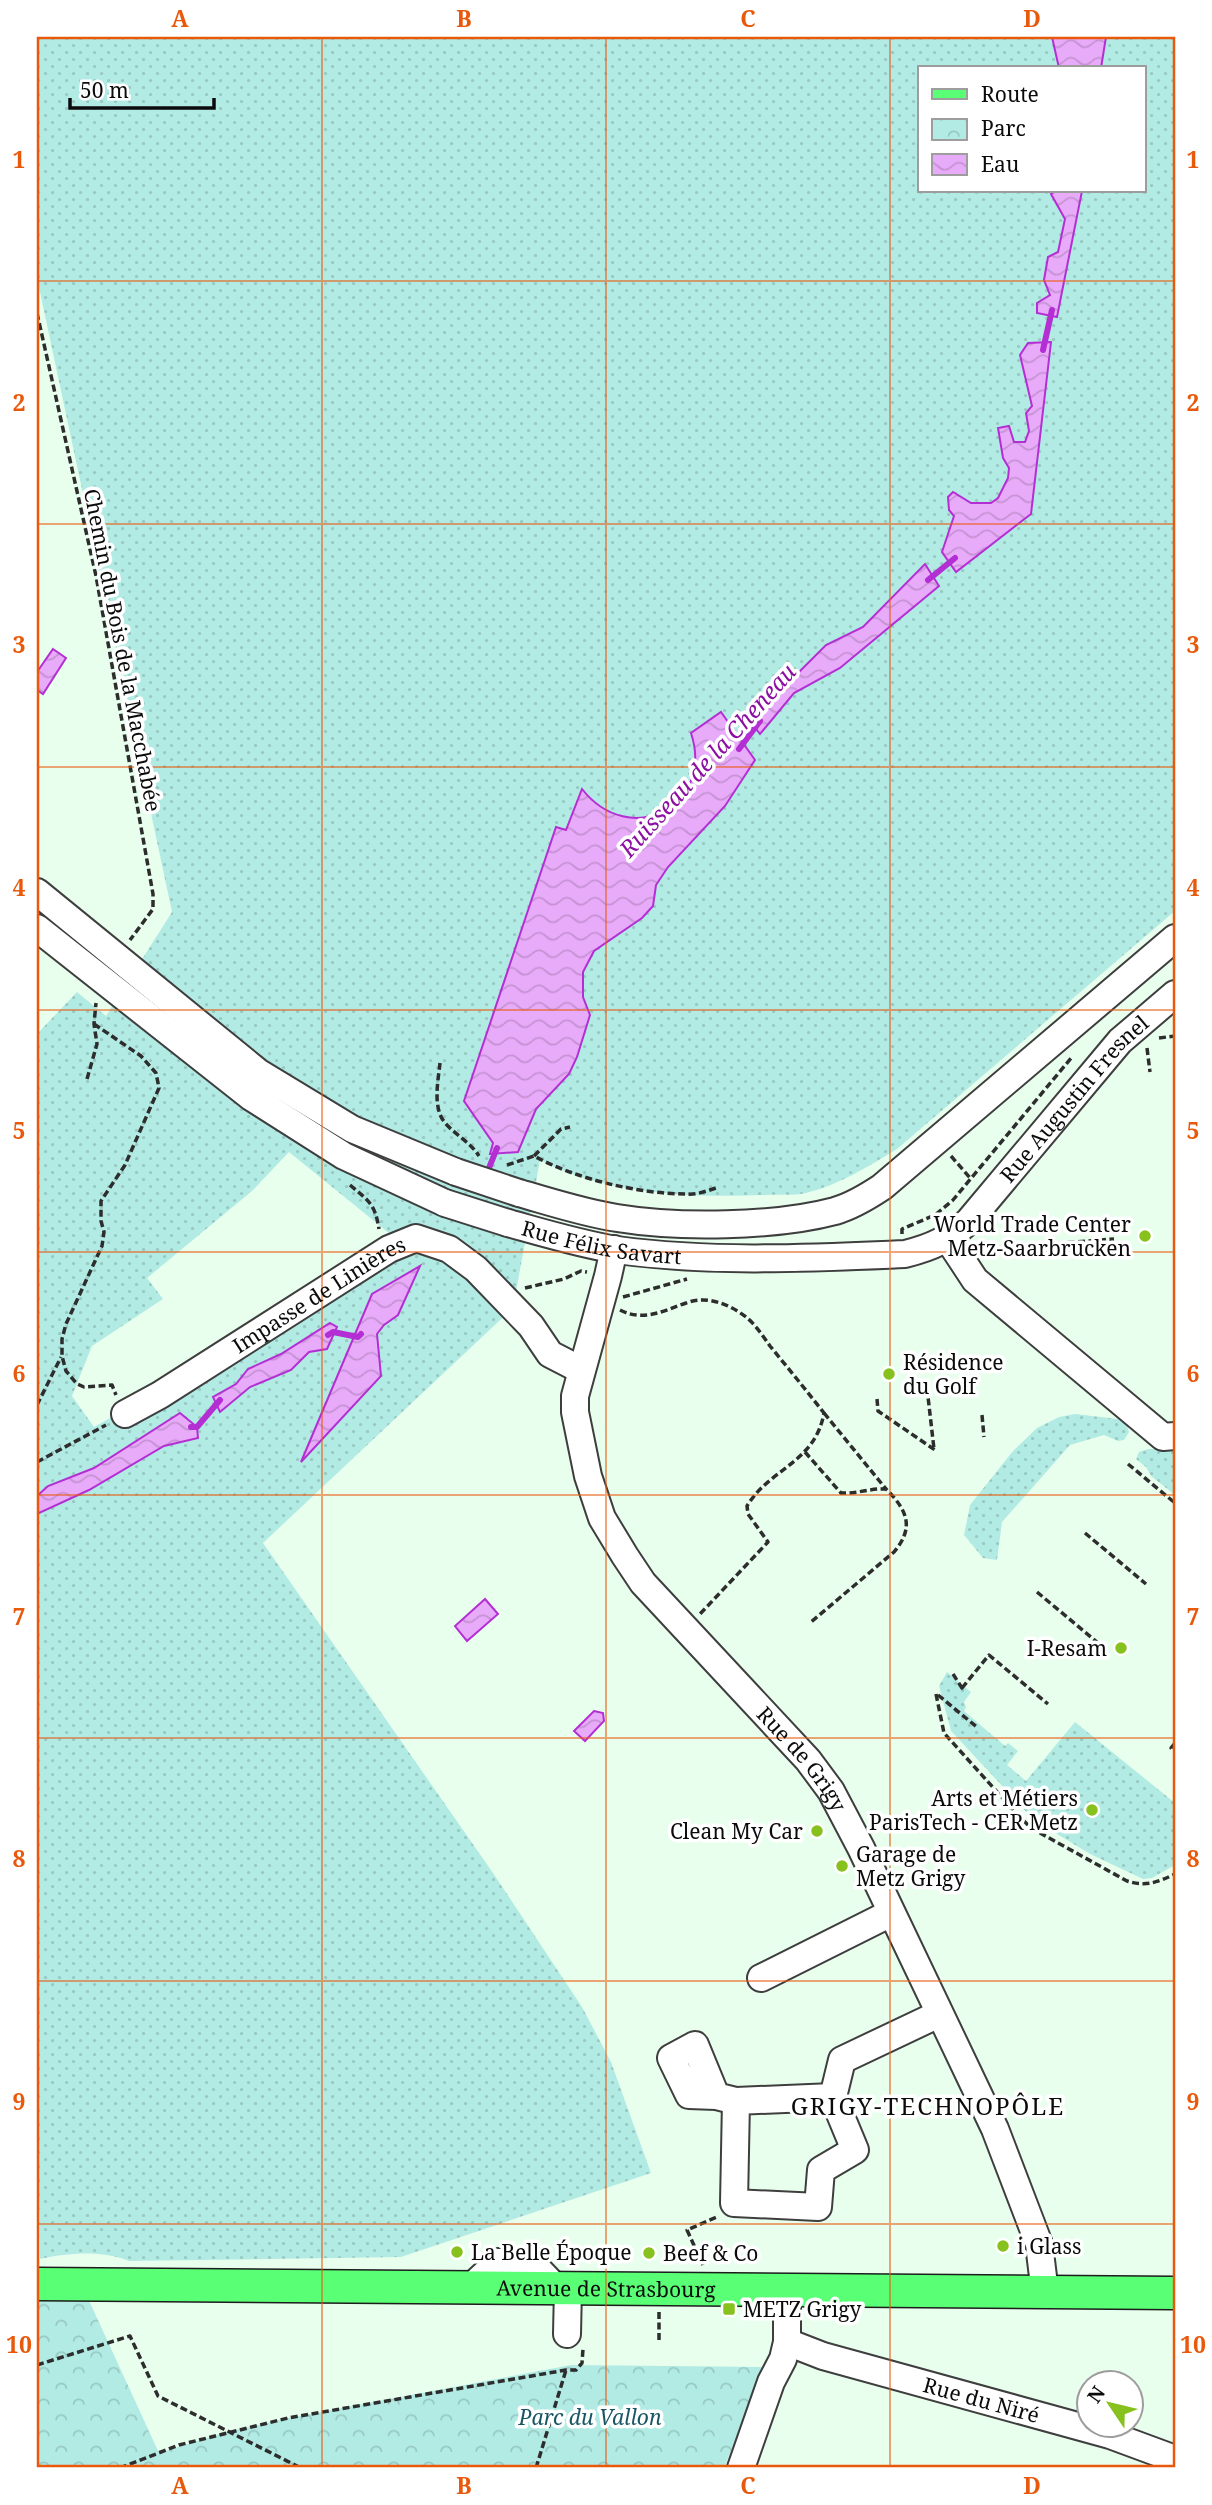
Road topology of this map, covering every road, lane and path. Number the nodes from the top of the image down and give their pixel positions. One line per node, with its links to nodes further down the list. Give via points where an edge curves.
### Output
1 (37, 313): 5 (path, Chemin du Bois de la Macchabée, via 96,576 153,894 153,909)
2 (37, 892): 5 (street)
3 (37, 928): 25 (street, Rue Félix Savart, bridge, via 251,1097 344,1156 445,1203)
4 (1175, 938): 15 (street)
5 (117, 958): 15 (street, bridge, via 258,1072 352,1129 456,1172 617,1218 669,1224 779,1220 835,1211 882,1187)
6 (1175, 994): 22 (street, Rue Augustin Fresnel, via 1120,1041 991,1196)
7 (93, 999): 8 (path, via 97,1005)
8 (94, 1024): 13 (path, via 97,1044); 32 (path, via 141,1056 156,1073 159,1088 125,1165 101,1201 102,1246 66,1324)
9 (1147, 1039): 12 (path)
10 (1077, 1051): 19 (path)
11 (440, 1063): 17 (path, via 439,1113)
12 (1150, 1072)
13 (87, 1079)
14 (570, 1126): 16 (path)
15 (937, 1140): 19 (path)
16 (534, 1156): 18 (path); 21 (path, via 557,1169 647,1191 690,1195)
17 (482, 1160)
18 (506, 1165)
19 (971, 1180): 26 (path, via 935,1216 902,1229)
20 (348, 1184): 24 (path, via 371,1202 380,1237)
21 (719, 1187)
22 (948, 1239): 26 (street, Rue Félix Savart); 27 (street)
23 (1114, 1239): 27 (path, via 996,1248)
24 (389, 1249): 30 (street, Impasse de Linières, via 416,1238 449,1249); 38 (street, Impasse de Linières)
25 (614, 1249): 26 (street, Rue Félix Savart, via 763,1260); 28 (street, Rue de Grigy)
26 (905, 1254)
27 (966, 1268): 40 (street, via 1163,1437)
28 (608, 1276): 30 (path, via 581,1271 552,1282); 31 (street, Rue de Grigy)
29 (690, 1279): 31 (path)
30 (497, 1290): 33 (street, Impasse de Linières, via 550,1354)
31 (601, 1304): 33 (street, Rue de Grigy); 37 (path, via 645,1316 689,1301 727,1304 748,1318)
32 (62, 1356): 36 (path); 38 (path, via 66,1371 77,1384 111,1385)
33 (581, 1370): 51 (street, Rue de Grigy, via 575,1412 587,1476 602,1518 643,1583)
34 (927, 1388): 35 (path, via 934,1450 878,1410)
35 (877, 1399)
36 (37, 1405)
37 (824, 1413): 42 (path, via 815,1441); 45 (path)
38 (125, 1414): 43 (path)
39 (982, 1415): 41 (path)
40 (1175, 1436)
41 (984, 1437)
42 (805, 1452): 45 (path, via 841,1493); 51 (path, via 754,1494 747,1506 768,1542)
43 (37, 1462)
44 (1128, 1464): 46 (path)
45 (886, 1489): 50 (path, via 905,1516 905,1539)
46 (1175, 1503)
47 (1085, 1533): 48 (path)
48 (1146, 1584)
49 (1037, 1592): 52 (path)
50 (811, 1622)
51 (686, 1628): 59 (street, Rue de Grigy, via 831,1791)
52 (1098, 1643)
53 (953, 1674): 54 (path, via 964,1687 989,1655)
54 (1048, 1704)
55 (978, 1728): 58 (path, via 936,1694 944,1733 1031,1828 1127,1881 1153,1884)
56 (1175, 1743): 57 (path, via 1171,1748)
57 (1175, 1751)
58 (1175, 1874)
59 (891, 1913): 60 (street); 61 (street, Rue de Grigy)
60 (761, 1978)
61 (939, 2014): 62 (street, via 842,2060); 68 (street, Rue de Grigy, via 1000,2141 1039,2244)
62 (833, 2097): 63 (street, via 855,2150 821,2170 818,2207); 63 (street, via 726,2098 734,2203)
63 (739, 2203): 66 (path, via 687,2230 702,2263)
64 (37, 2284): 65 (main road, Avenue de Strasbourg)
65 (562, 2288): 66 (main road, Avenue de Strasbourg); 70 (street)
66 (704, 2288): 67 (main road, Avenue de Strasbourg)
67 (787, 2289): 68 (main road, Avenue de Strasbourg); 71 (street)
68 (1045, 2293): 69 (main road, Avenue de Strasbourg)
69 (1175, 2293)
70 (575, 2337): 73 (path, via 582,2363 576,2370)
71 (787, 2342): 75 (street, Rue du Niré, via 1110,2435); 79 (street)
72 (37, 2365): 74 (path, via 130,2336 158,2396)
73 (566, 2370): 74 (path); 78 (path)
74 (226, 2432): 76 (path); 77 (path)
75 (1175, 2459)
76 (120, 2468)
77 (301, 2468)
78 (536, 2468)
79 (741, 2468)

